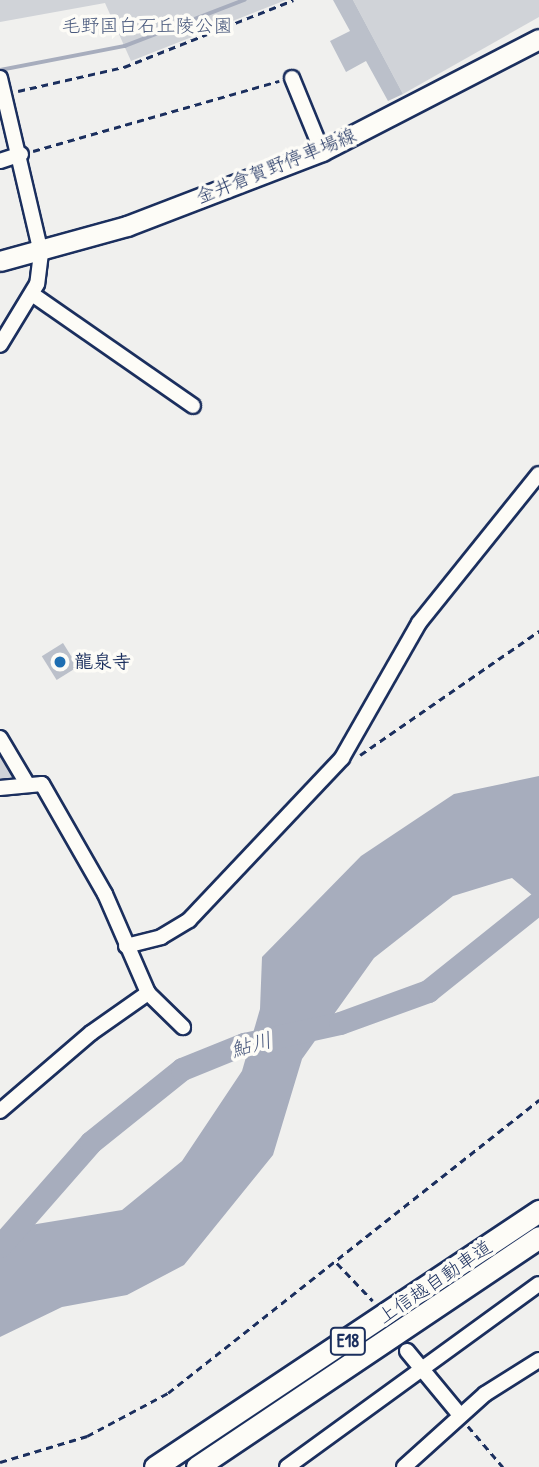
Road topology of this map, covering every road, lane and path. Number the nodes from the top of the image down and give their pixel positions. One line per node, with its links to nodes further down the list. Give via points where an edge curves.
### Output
1 (292, 0): 5 (path, via 124,67)
2 (539, 39): 6 (main road, 金井倉賀野停車場線)
3 (0, 78): 5 (street)
4 (292, 78): 6 (street); 7 (path)
5 (8, 92): 7 (street)
6 (321, 151): 9 (main road, 金井倉賀野停車場線)
7 (21, 155): 8 (street); 9 (street)
8 (0, 160)
9 (41, 253): 10 (main road, 金井倉賀野停車場線); 11 (street)
10 (0, 261)
11 (32, 294): 12 (street); 13 (street)
12 (0, 345)
13 (193, 406)
14 (539, 474): 17 (street, via 419,623)
15 (539, 631): 17 (path, via 360,755)
16 (0, 738): 18 (street)
17 (342, 758): 20 (street, via 189,919 162,937)
18 (26, 782): 19 (street); 20 (street, via 42,784 105,894)
19 (0, 788)
20 (126, 946): 21 (street)
21 (148, 993): 22 (street); 24 (street, via 91,1032)
22 (183, 1027)
23 (539, 1100): 27 (path)
24 (0, 1111)
25 (539, 1211): 35 (highway, 上信越自動車道 / E18)
26 (539, 1237): 36 (highway, 上信越自動車道 / E18)
27 (337, 1263): 29 (path); 34 (path, via 147,1405 87,1436)
28 (539, 1284): 32 (street)
29 (375, 1303)
30 (407, 1351): 32 (street)
31 (539, 1360): 33 (street)
32 (420, 1368): 33 (street); 37 (street)
33 (460, 1415): 38 (street); 39 (path)
34 (0, 1462)
35 (155, 1467)
36 (197, 1467)
37 (287, 1467)
38 (404, 1467)
39 (503, 1467)

